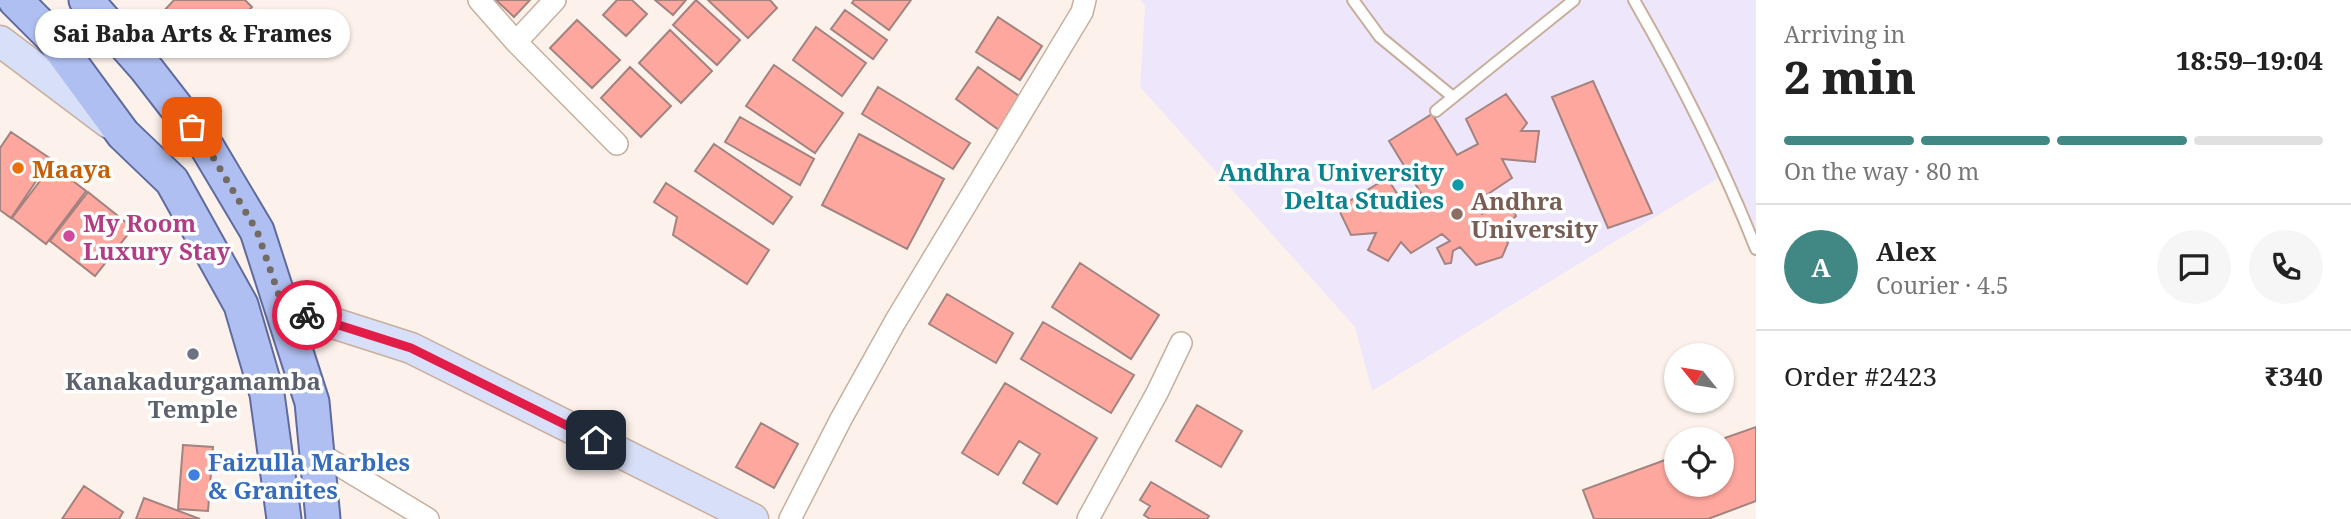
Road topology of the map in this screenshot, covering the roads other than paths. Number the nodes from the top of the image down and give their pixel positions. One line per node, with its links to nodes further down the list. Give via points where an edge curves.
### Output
1 (15, 0): 13 (main road, via 51,36)
2 (86, 0): 16 (main road, via 145,66 207,147 257,231)
3 (479, 0): 10 (street)
4 (555, 0): 10 (street)
5 (1084, 0): 23 (street, via 1082,12 895,321)
6 (1353, 0): 11 (lane, via 1380,37)
7 (1574, 0): 11 (lane)
8 (1634, 0): 15 (lane, via 1672,67)
9 (0, 41): 13 (main road)
10 (516, 42): 14 (street)
11 (1453, 97): 12 (lane)
12 (1436, 111)
13 (123, 134): 19 (main road, via 172,181 241,305 267,394)
14 (617, 144)
15 (1756, 249)
16 (283, 307): 18 (main road, via 312,402); 22 (main road, via 411,348)
17 (1181, 343): 24 (street)
18 (317, 452): 20 (main road); 21 (street)
19 (284, 519)
20 (323, 519)
21 (428, 519)
22 (753, 519)
23 (790, 519)
24 (1088, 519)

